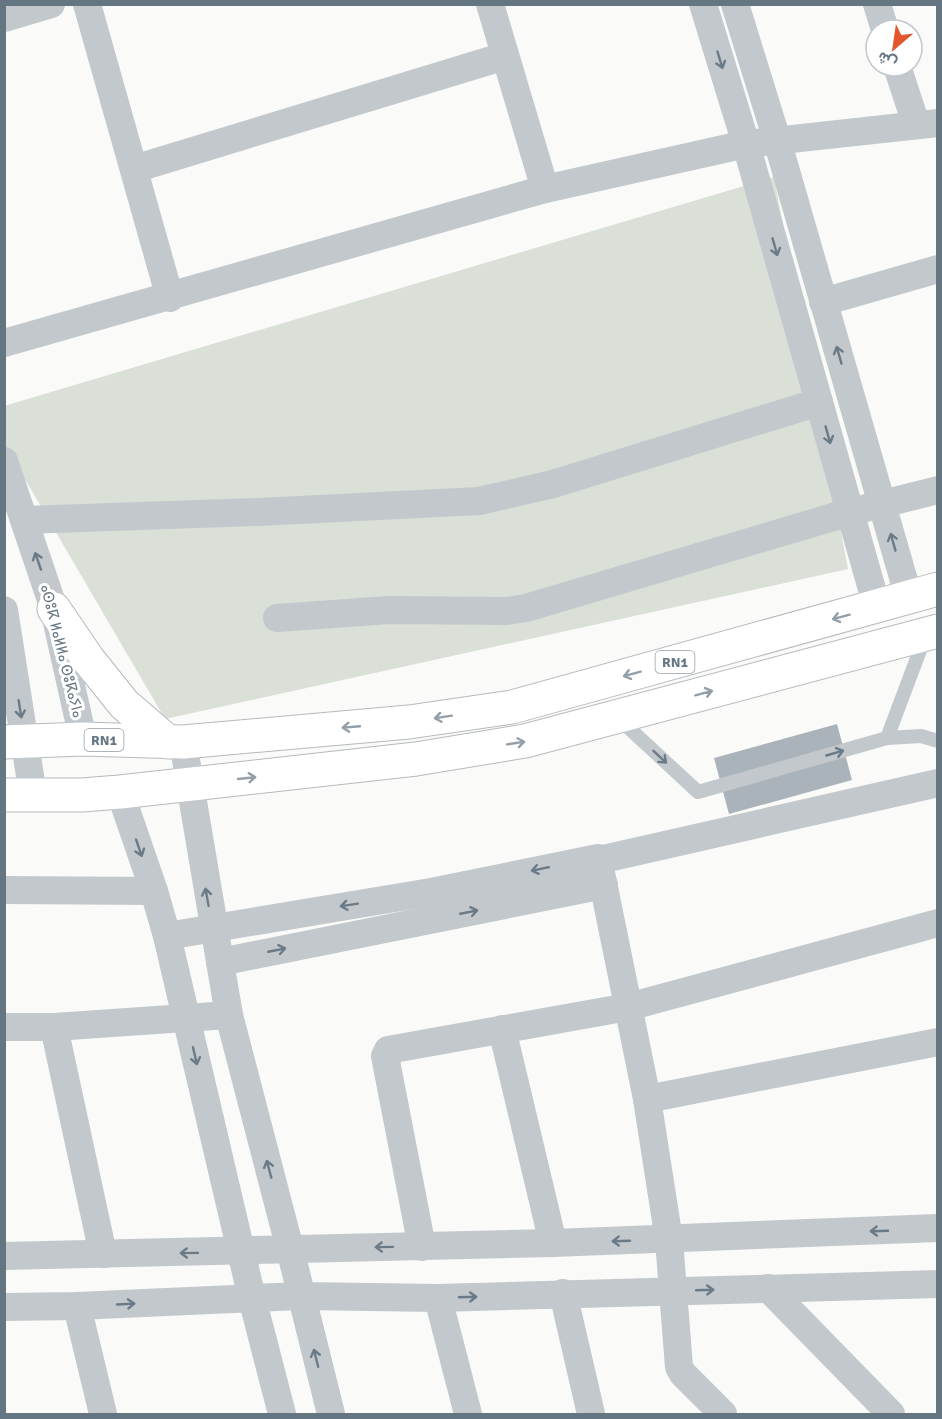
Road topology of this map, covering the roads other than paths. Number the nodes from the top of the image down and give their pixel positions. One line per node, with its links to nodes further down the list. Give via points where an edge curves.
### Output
1 (51, 4): 6 (street)
2 (87, 4): 12 (street)
3 (490, 4): 7 (street)
4 (702, 4): 11 (street, one-way to 11)
5 (735, 4): 10 (street)
6 (4, 18)
7 (506, 56): 12 (street); 13 (street)
8 (903, 78): 9 (street)
9 (927, 124): 10 (street)
10 (777, 140): 11 (street); 16 (street)
11 (746, 144): 13 (street); 18 (street, one-way to 18)
12 (134, 169): 15 (street)
13 (545, 189): 15 (street)
14 (938, 269): 16 (street)
15 (170, 298): 17 (street)
16 (824, 302): 21 (street, one-way to 16)
17 (4, 343)
18 (819, 402): 22 (street, one-way to 22); 23 (street, via 553,484 479,501)
19 (4, 460): 23 (street, ⴰⵙⵓⴽ ⵍⴰⵍⵍⴰ ⵙⵓⴽⴰⵢⵏⴰ)
20 (938, 490): 21 (street)
21 (882, 504): 22 (street); 24 (street, one-way to 21)
22 (850, 512): 25 (street); 28 (street, via 526,608 388,610)
23 (24, 520): 26 (street, ⴰⵙⵓⴽ ⵍⴰⵍⵍⴰ ⵙⵓⴽⴰⵢⵏⴰ, one-way to 23)
24 (923, 594): 25 (main road, RN1)
25 (877, 607): 35 (main road, RN1, one-way to 35, via 512,707 409,722)
26 (54, 609): 32 (street, ⴰⵙⵓⴽ ⵍⴰⵍⵍⴰ ⵙⵓⴽⴰⵢⵏⴰ); 35 (main road, via 124,704)
27 (4, 610): 34 (street, one-way to 34)
28 (278, 618)
29 (932, 632): 30 (main road, RN1, one-way to 29); 31 (lane)
30 (617, 717): 31 (lane, one-way to 31, via 698,792); 37 (main road, RN1, one-way to 30, via 416,759 525,741)
31 (886, 738): 33 (lane, via 921,736)
32 (83, 740): 34 (main road, RN1); 35 (main road, RN1)
33 (938, 741)
34 (14, 742): 39 (street)
35 (175, 742): 37 (street)
36 (938, 783): 40 (street)
37 (189, 784): 38 (main road, RN1); 45 (street, one-way to 37)
38 (120, 792): 39 (main road, RN1); 42 (street, one-way to 42)
39 (19, 795)
40 (600, 868): 43 (street); 48 (street)
41 (4, 890): 42 (street)
42 (154, 891): 46 (street)
43 (435, 905): 45 (street, one-way to 45); 47 (street, one-way to 43)
44 (938, 924): 48 (street)
45 (213, 927): 46 (street); 47 (street)
46 (167, 936): 50 (street)
47 (220, 962): 49 (street)
48 (628, 1007): 53 (street); 55 (street)
49 (229, 1015): 50 (street); 60 (street, one-way to 49)
50 (186, 1018): 52 (street); 61 (street, one-way to 61)
51 (4, 1027): 52 (street)
52 (54, 1027): 62 (street)
53 (502, 1029): 58 (street); 59 (street, via 386,1051)
54 (938, 1042): 55 (street)
55 (647, 1099): 57 (street)
56 (938, 1228): 57 (street, one-way to 57)
57 (669, 1239): 58 (street, one-way to 58); 66 (street)
58 (553, 1243): 59 (street)
59 (422, 1247): 60 (street, one-way to 60)
60 (290, 1249): 61 (street); 68 (street)
61 (242, 1252): 62 (street, one-way to 62); 69 (street)
62 (104, 1254): 63 (street)
63 (4, 1256)
64 (938, 1284): 65 (street)
65 (768, 1288): 66 (street, one-way to 65); 79 (street)
66 (673, 1292): 67 (street); 78 (street, via 679,1367)
67 (563, 1293): 70 (street, one-way to 67); 77 (street)
68 (301, 1296): 69 (street); 70 (street); 75 (street, one-way to 68)
69 (252, 1298): 71 (street, one-way to 69); 74 (street)
70 (438, 1298): 76 (street)
71 (77, 1306): 72 (street); 73 (street)
72 (4, 1307)
73 (103, 1414)
74 (282, 1414)
75 (331, 1414)
76 (468, 1414)
77 (591, 1414)
78 (723, 1414)
79 (891, 1414)

